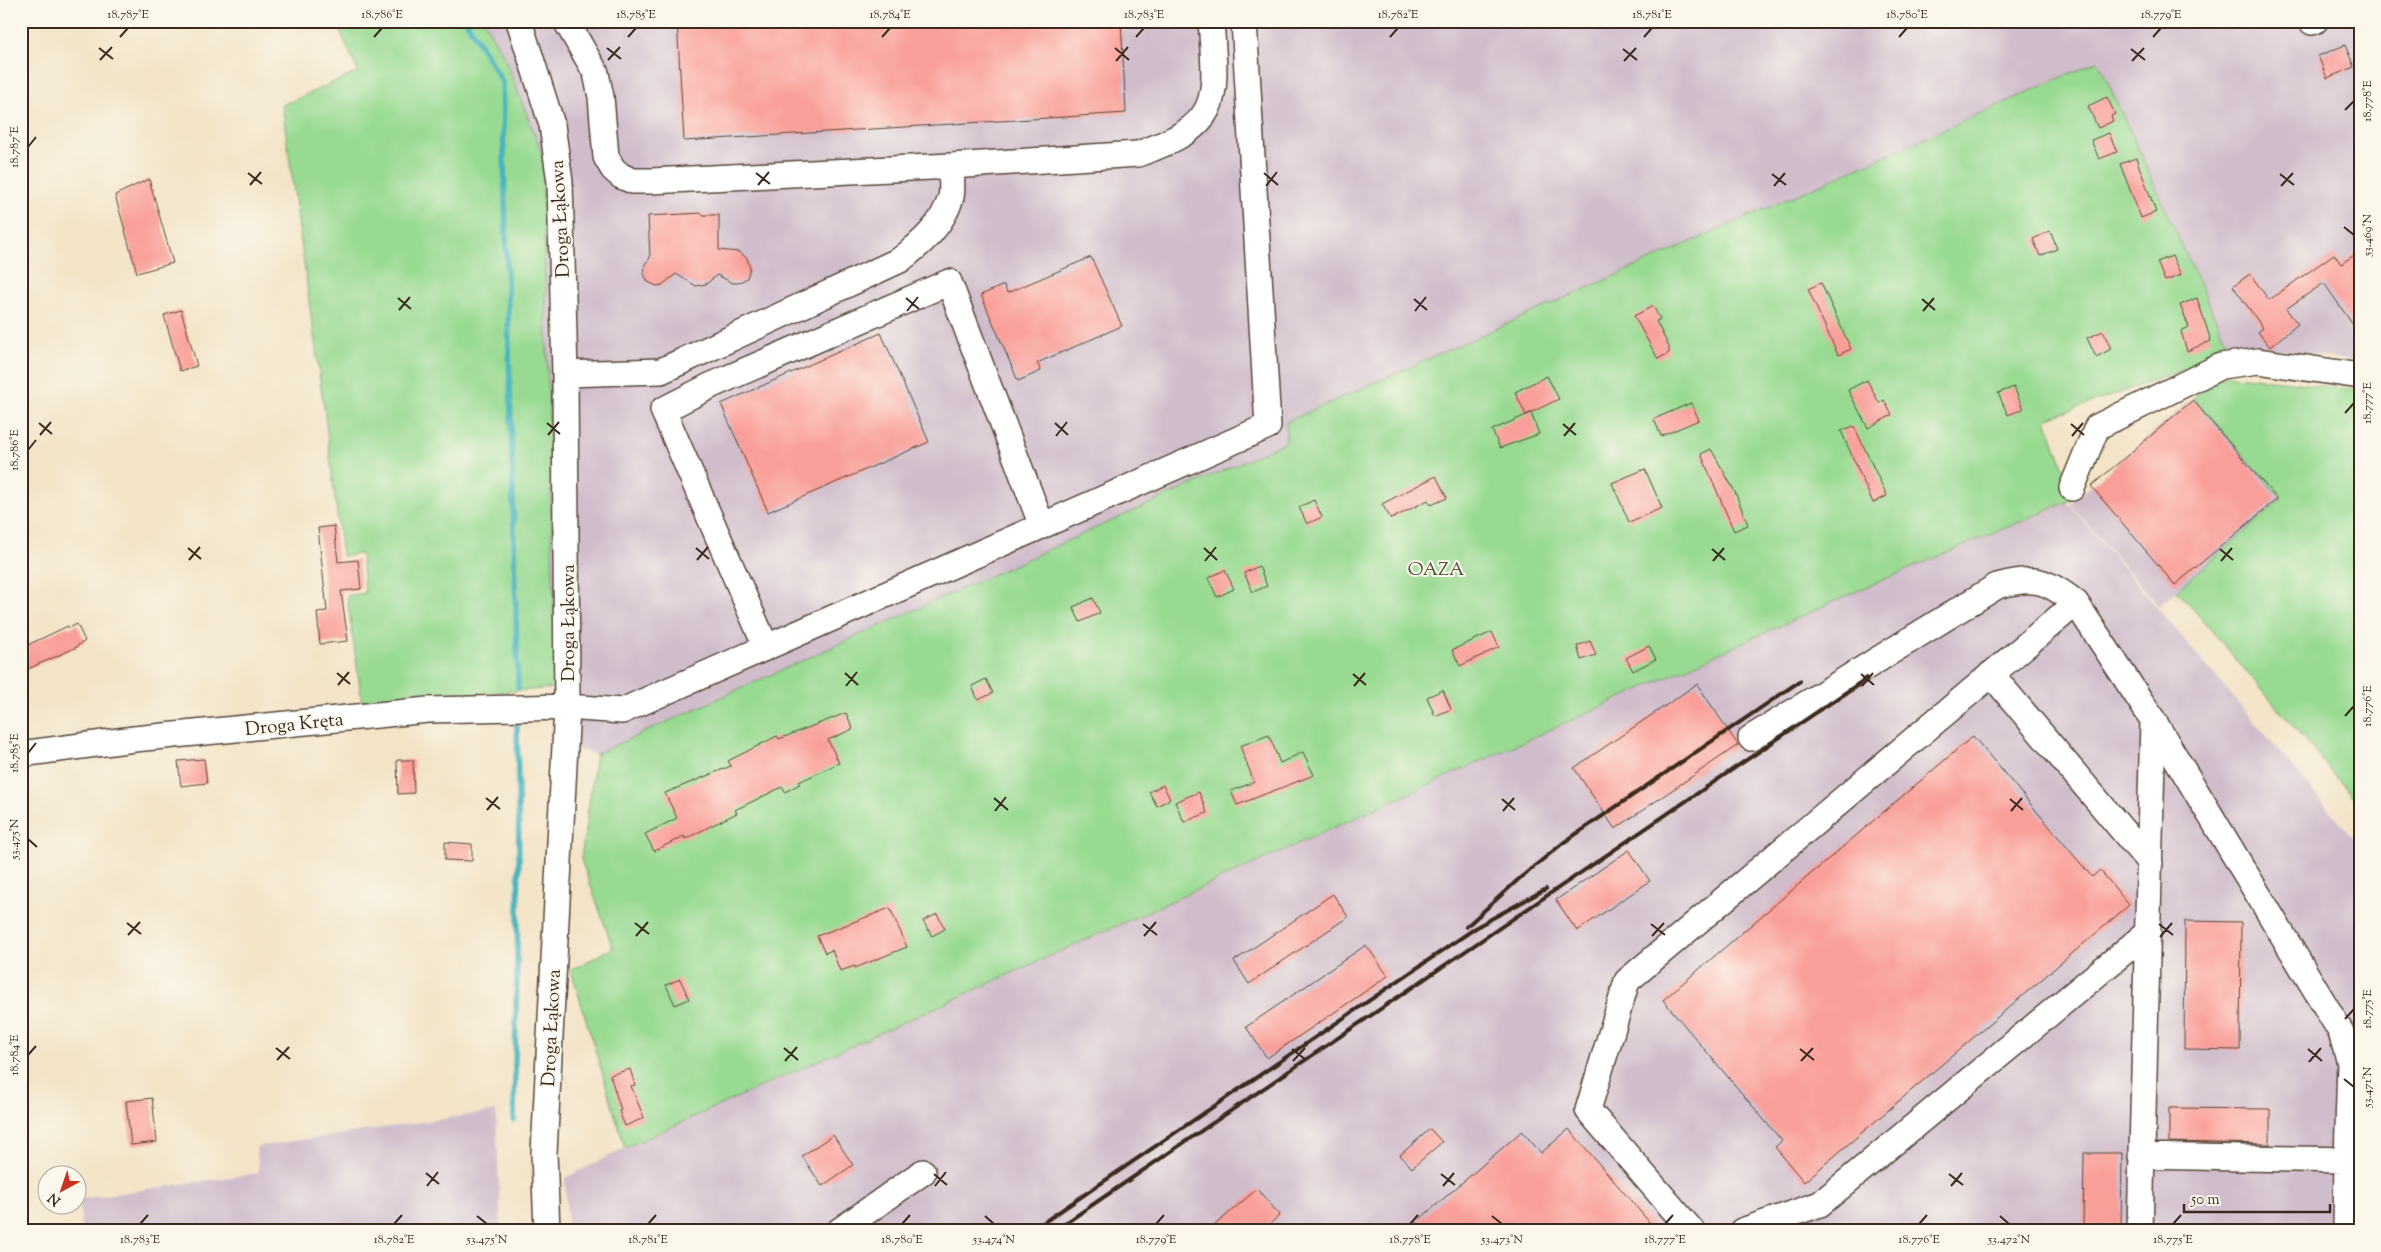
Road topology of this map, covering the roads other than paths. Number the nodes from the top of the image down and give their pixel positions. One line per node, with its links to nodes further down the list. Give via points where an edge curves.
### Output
1 (519, 21): 6 (street, Droga Łąkowa, via 552,125 560,182)
2 (566, 21): 5 (street, via 596,73 606,157 621,176 634,181)
3 (1211, 21): 5 (street, via 1214,86 1208,112 1194,127 1164,144 1138,154)
4 (1244, 21): 9 (street, Droga Kręta, via 1268,426)
5 (951, 166): 6 (street, via 951,196 942,219 924,241 900,260 661,371)
6 (565, 374): 13 (street, Droga Łąkowa)
7 (2360, 376): 8 (street, via 2258,361 2220,366 2097,427)
8 (2072, 488)
9 (1042, 526): 11 (street, Droga Kręta); 11 (street, via 949,282 712,386 663,410)
10 (2076, 603): 12 (street); 14 (street); 15 (street, via 2056,586 2034,580 1997,586)
11 (766, 648): 13 (street, Droga Kręta, via 622,711)
12 (1991, 674): 17 (street); 24 (street, via 1628,981 1588,1110)
13 (568, 708): 16 (street, Droga Kręta, via 428,710 134,739); 22 (street, Droga Łąkowa, via 544,1153)
14 (2153, 720): 17 (street); 20 (street, via 2341,1032 2350,1063)
15 (1751, 738)
16 (21, 754)
17 (2150, 863): 18 (street)
18 (2148, 932): 19 (street); 25 (street, via 1820,1204)
19 (2141, 1156): 20 (street); 26 (street)
20 (2347, 1160): 27 (street)
21 (923, 1172): 23 (street)
22 (547, 1231)
23 (839, 1231)
24 (1692, 1231)
25 (1742, 1231)
26 (2140, 1231)
27 (2346, 1231)

